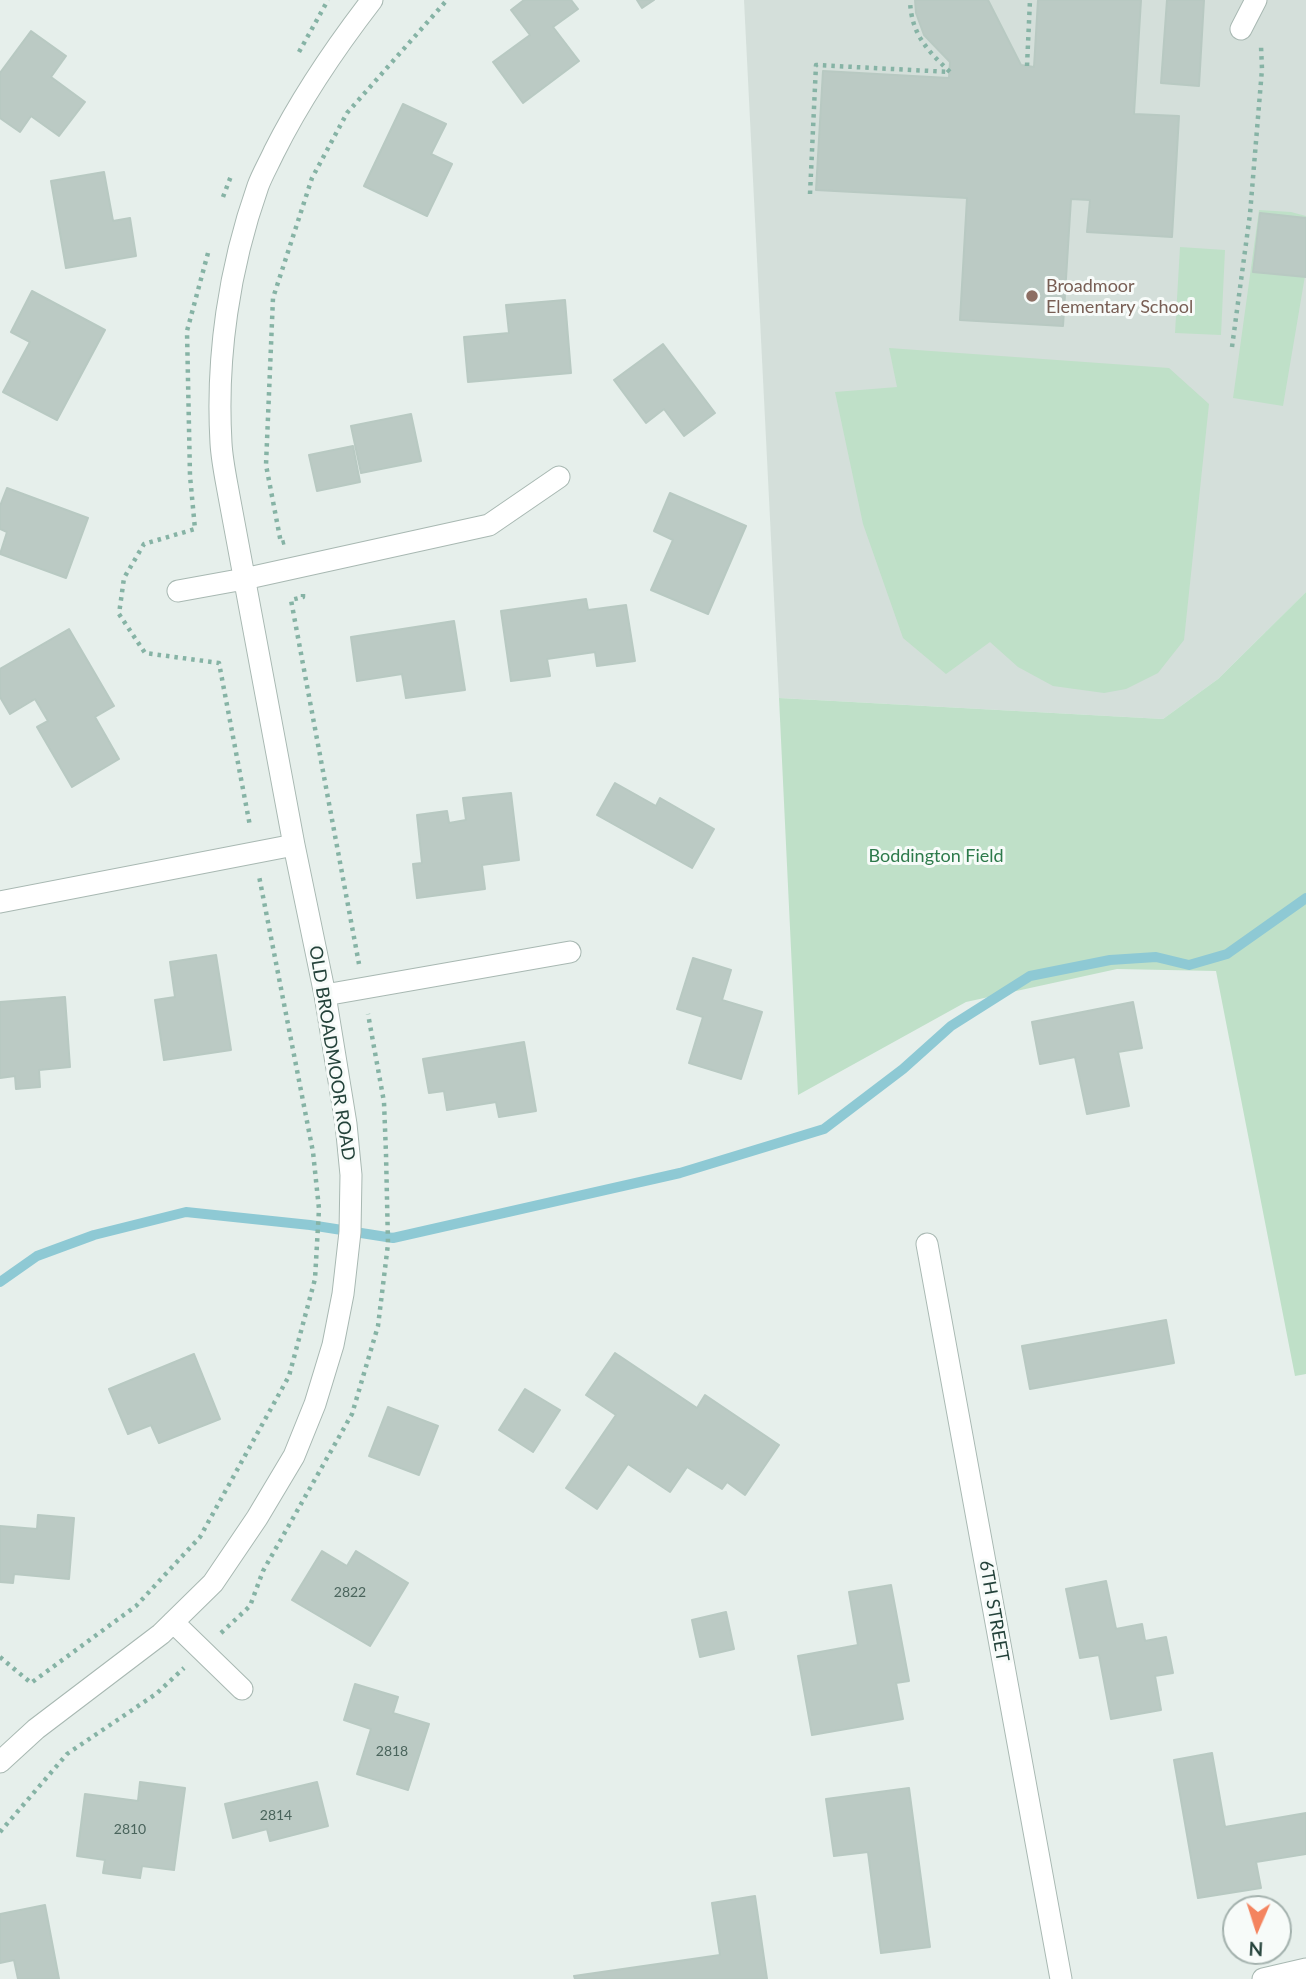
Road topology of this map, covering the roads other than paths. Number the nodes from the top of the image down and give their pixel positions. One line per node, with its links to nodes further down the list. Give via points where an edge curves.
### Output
1 (372, 0): 5 (street, OLD BROADMOOR ROAD, via 286,128 259,184 238,253 226,315 221,445)
2 (1256, 0): 3 (street)
3 (1241, 29)
4 (559, 477): 5 (street, via 489,525)
5 (244, 579): 6 (street); 7 (street, OLD BROADMOOR ROAD)
6 (178, 591)
7 (294, 845): 8 (street); 10 (street, OLD BROADMOOR ROAD)
8 (0, 902)
9 (570, 952): 10 (street)
10 (326, 995): 12 (street, OLD BROADMOOR ROAD, via 351,1175 351,1232 333,1345 294,1456 212,1583)
11 (927, 1244): 16 (street, 6TH STREET)
12 (173, 1622): 13 (street); 14 (street, OLD BROADMOOR ROAD)
13 (242, 1689)
14 (2, 1757)
15 (1306, 1969): 17 (street)
16 (1061, 1979)
17 (1263, 1979)

